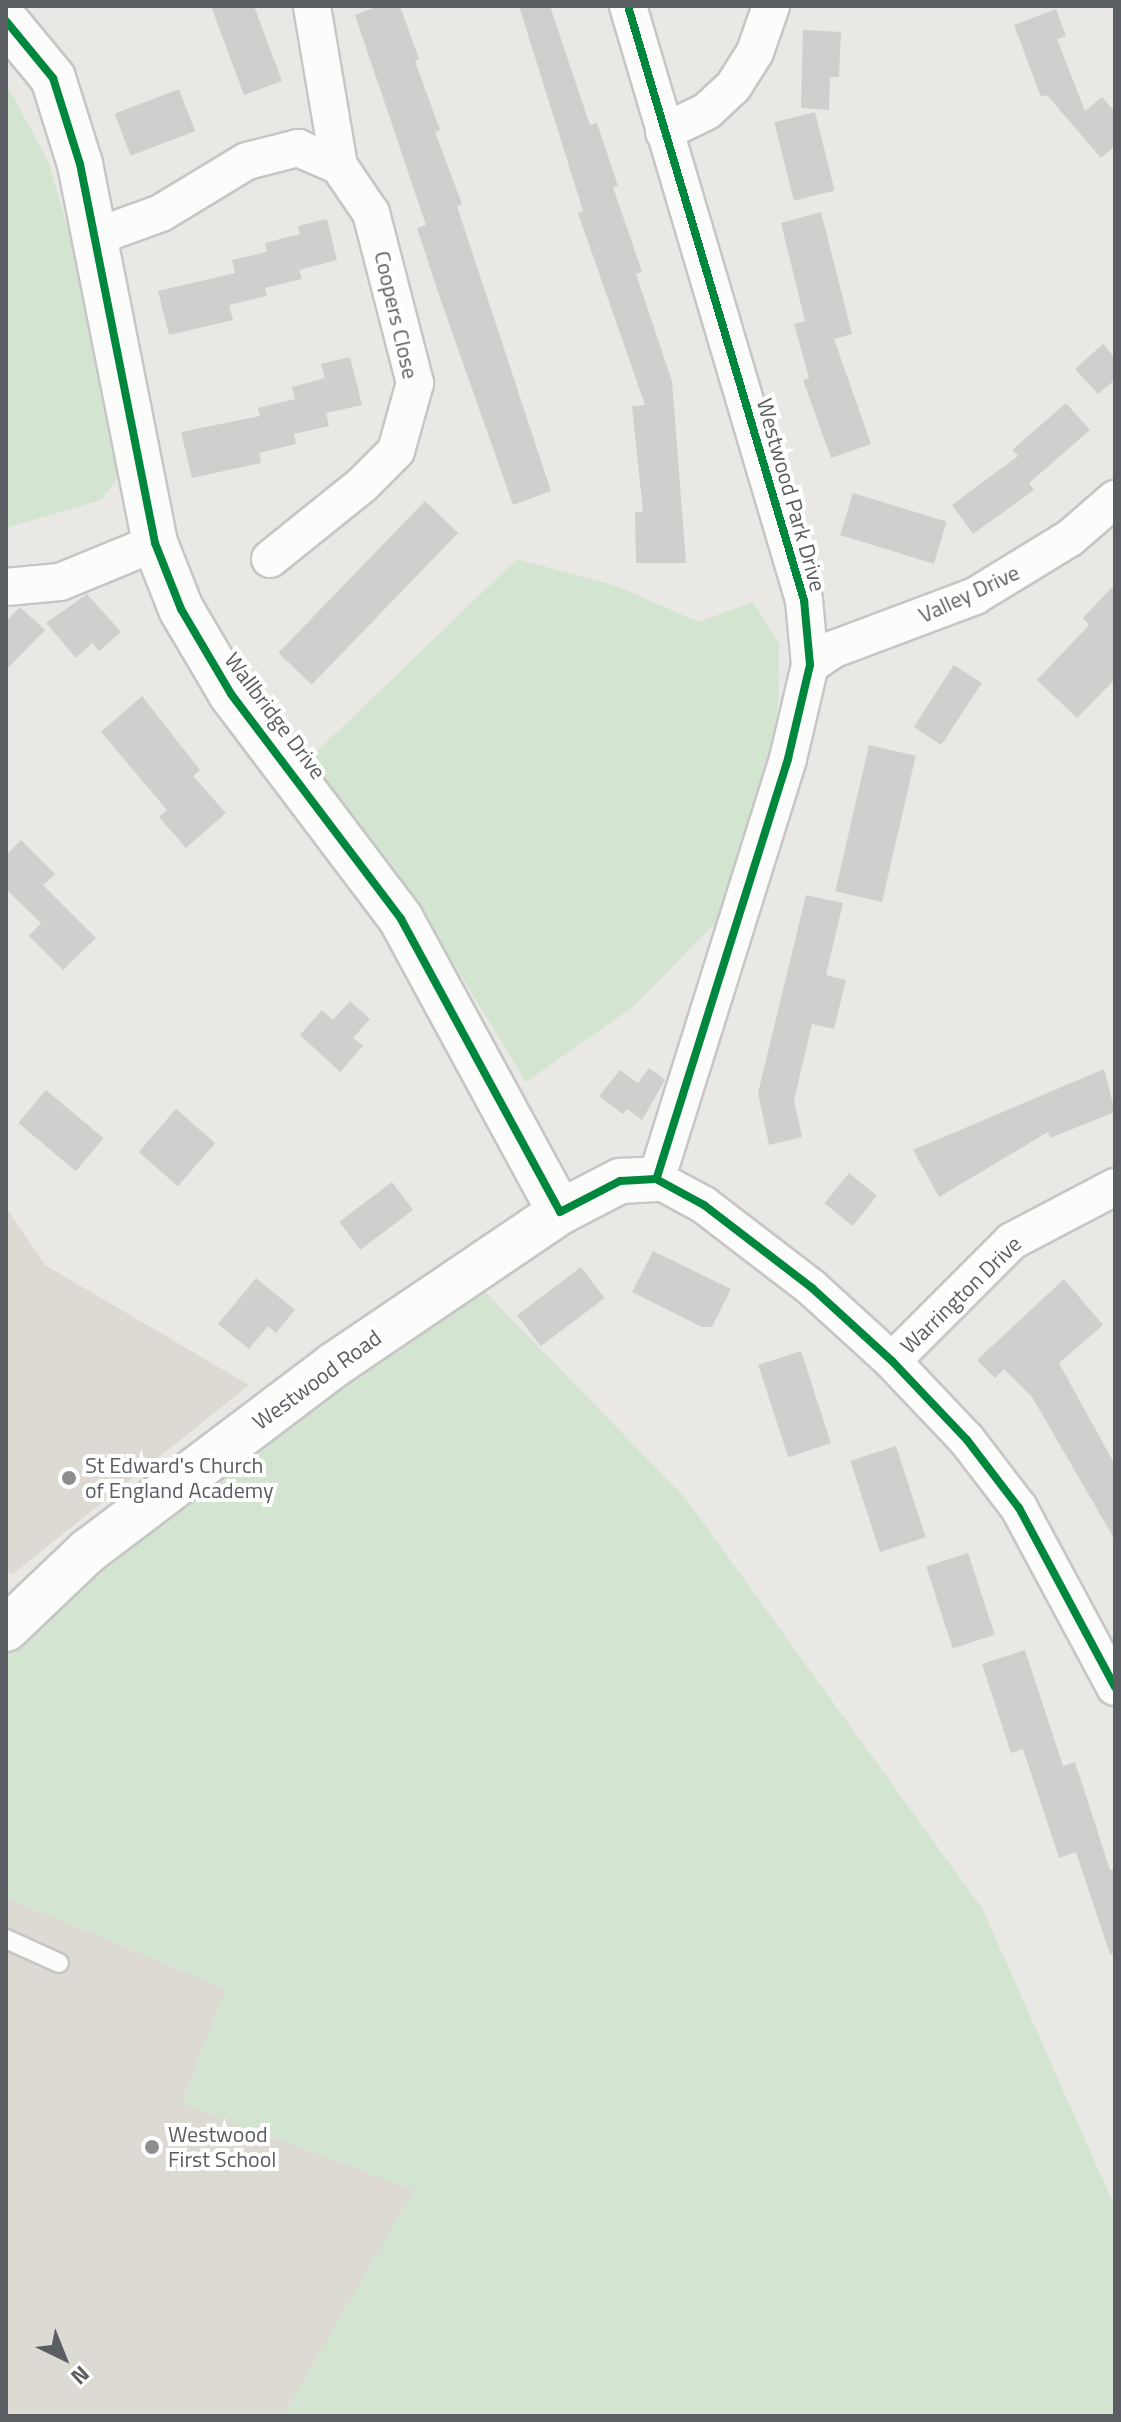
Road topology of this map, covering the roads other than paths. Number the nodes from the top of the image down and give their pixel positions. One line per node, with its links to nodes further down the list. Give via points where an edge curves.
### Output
1 (312, 6): 6 (street, Coopers Close)
2 (628, 6): 5 (street, Westwood Park Drive)
3 (771, 6): 5 (street, via 755,52 733,87 707,111)
4 (6, 21): 7 (street, Wallbridge Drive, via 53,78 80,164)
5 (664, 132): 12 (street, Westwood Park Drive, via 804,600)
6 (339, 166): 7 (street, via 298,148 247,161 161,213); 10 (street, Coopers Close, via 371,213 415,383 412,405 396,451)
7 (95, 237): 9 (street, Wallbridge Drive)
8 (1115, 499): 12 (street, Valley Drive, via 1070,538 975,596 834,649)
9 (155, 543): 11 (street, via 60,582); 15 (street, Wallbridge Drive, via 181,609 231,694 401,919)
10 (270, 559)
11 (6, 587)
12 (810, 665): 13 (street, Westwood Park Drive, via 788,759)
13 (656, 1179): 15 (street, Westwood Road, via 620,1181); 16 (street, via 753,1240)
14 (1115, 1187): 16 (street, Warrington Drive, via 1012,1241)
15 (560, 1212): 17 (street, Westwood Road, via 334,1365 88,1551)
16 (892, 1361): 18 (street, via 967,1440 1019,1508)
17 (7, 1626)
18 (1115, 1687)
19 (6, 1939): 20 (lane)
20 (59, 1963)

